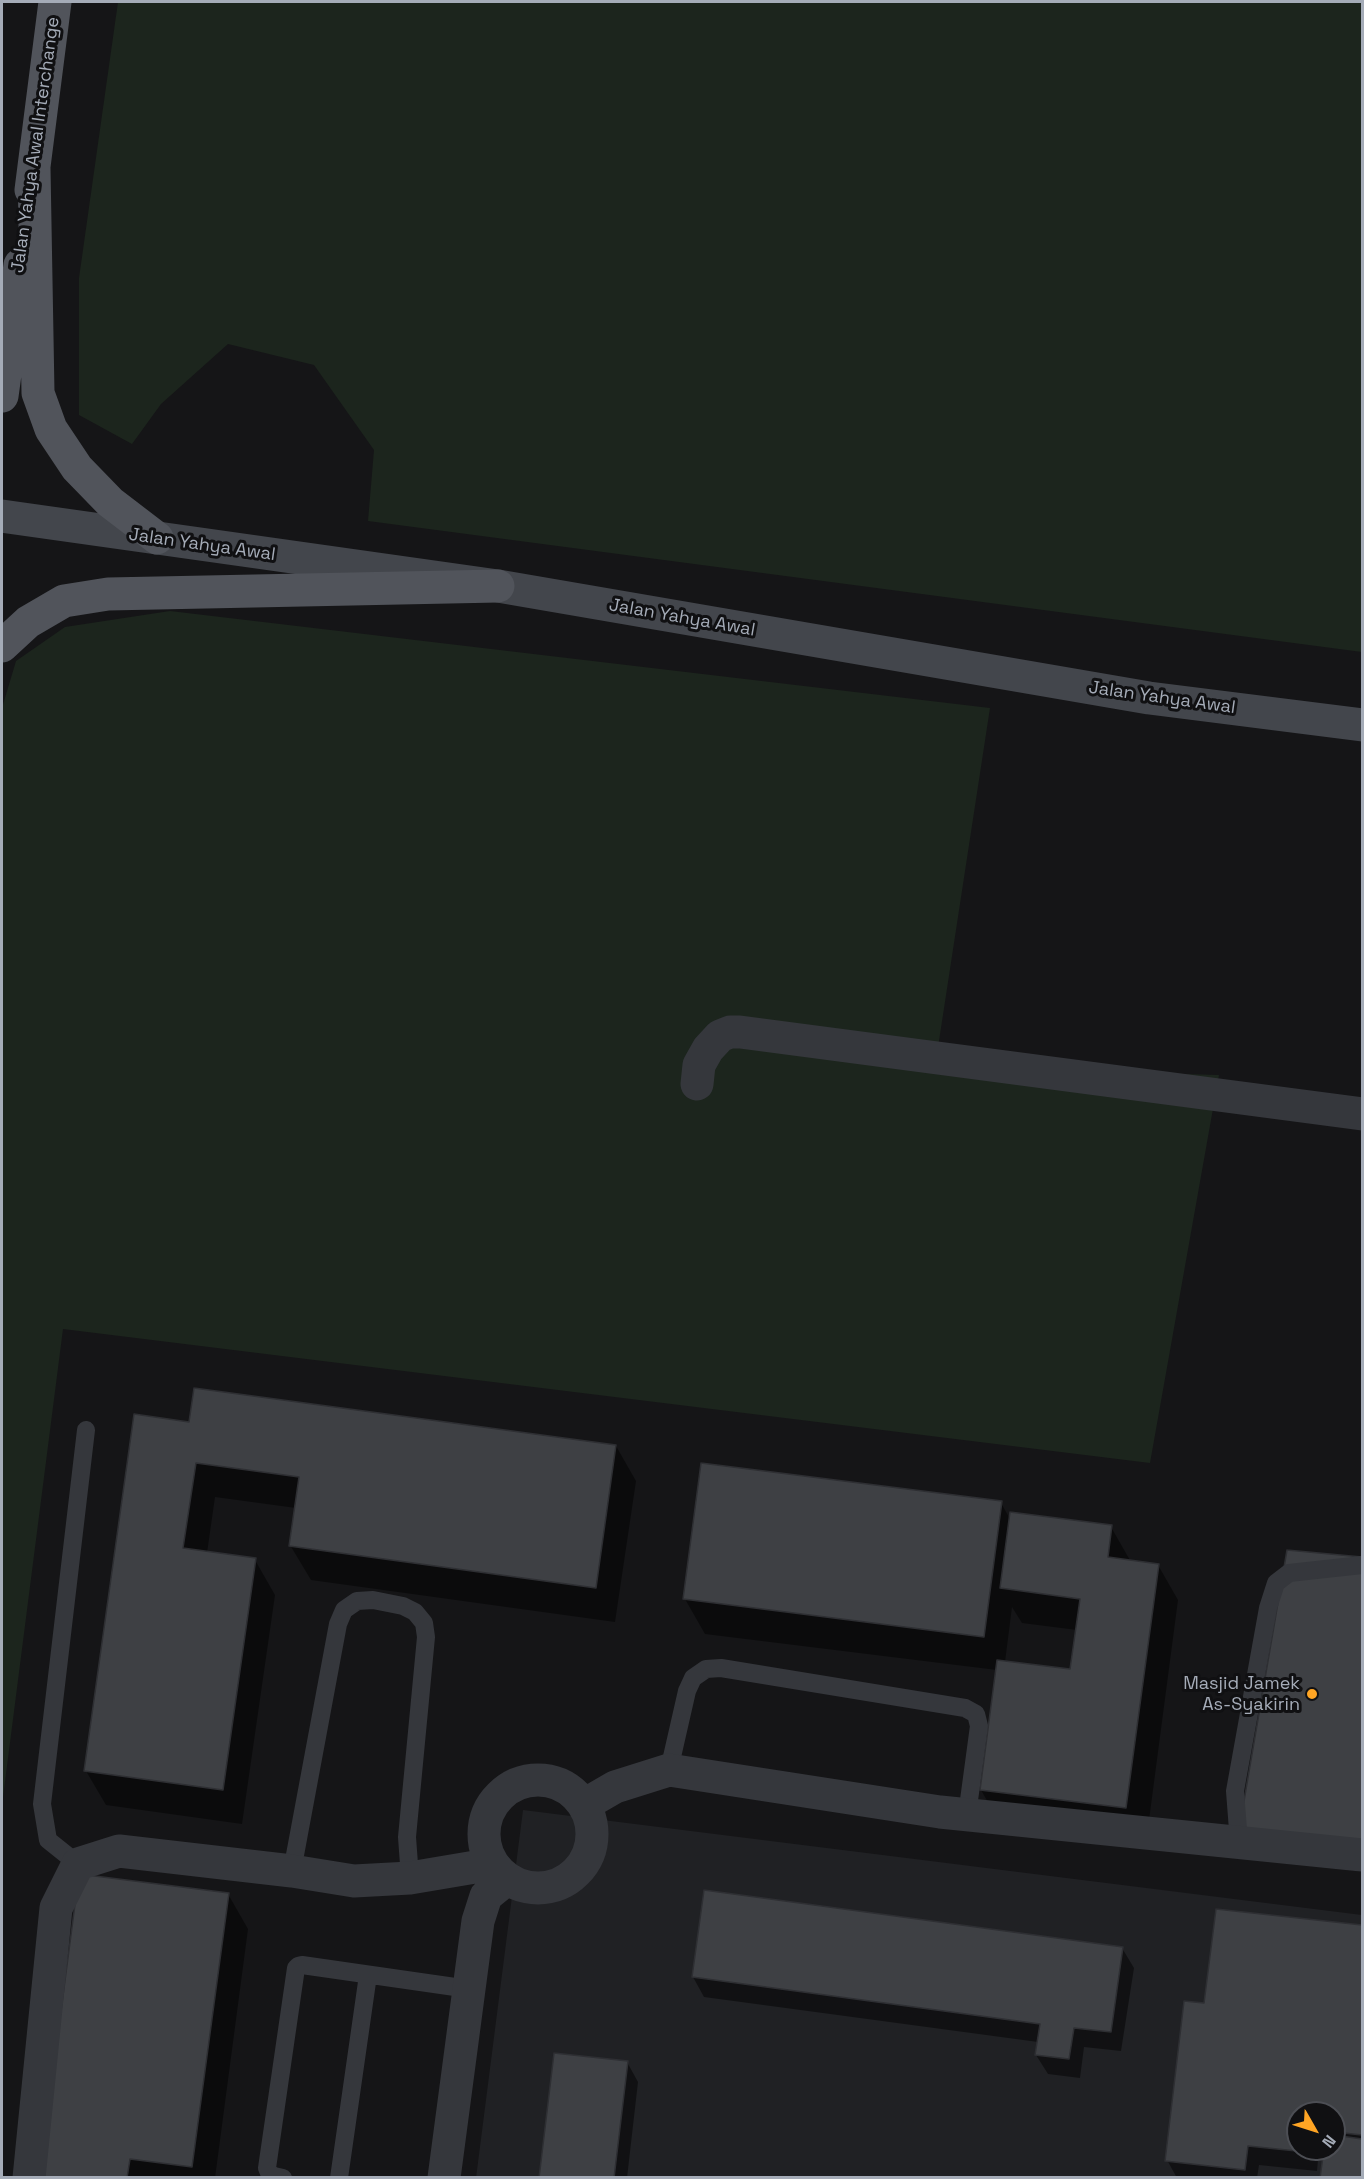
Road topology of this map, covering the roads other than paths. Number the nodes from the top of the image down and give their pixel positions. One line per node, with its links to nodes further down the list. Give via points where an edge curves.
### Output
1 (55, 2): 2 (main road, Jalan Yahya Awal Interchange)
2 (34, 168): 3 (main road, Jalan Yahya Awal Interchange); 6 (main road, via 38,393 51,429 77,468 110,502)
3 (5, 356): 4 (main road, Jalan Yahya Awal Interchange)
4 (2, 396)
5 (2, 516): 6 (main road, Jalan Yahya Awal)
6 (157, 538): 7 (main road, Jalan Yahya Awal)
7 (498, 586): 8 (main road, via 108,594 64,601 28,622); 9 (main road, Jalan Yahya Awal, via 1149,698)
8 (2, 646)
9 (1362, 725)
10 (697, 1084): 11 (street, via 699,1065 708,1049 720,1036 740,1032)
11 (1362, 1113)
12 (86, 1430): 19 (lane, via 42,1804 48,1840)
13 (1362, 1565): 17 (lane, via 1289,1573 1276,1583 1268,1608 1235,1791)
14 (669, 1770): 15 (street, via 615,1787); 16 (street); 16 (lane, via 693,1678 706,1669 720,1668 965,1708 976,1714 979,1726)
15 (584, 1804): 21 (street, via 592,1822 592,1840 587,1858 576,1873 560,1884 542,1889 524,1887); 21 (street, via 554,1782 518,1784 502,1794 490,1810 485,1828 486,1847)
16 (967, 1815): 17 (street)
17 (1239, 1843): 18 (street)
18 (1362, 1855)
19 (78, 1864): 20 (street, via 118,1851); 25 (street, via 56,1908)
20 (292, 1871): 22 (street, via 354,1881); 22 (lane, via 338,1624 351,1605 373,1600 415,1612 424,1623 426,1637 407,1837)
21 (500, 1871): 22 (street); 24 (street, via 478,1920)
22 (410, 1878)
23 (368, 1975): 24 (lane); 26 (lane, via 302,1965 296,1968 267,2168 269,2173); 27 (lane)
24 (469, 1989): 28 (street)
25 (29, 2178)
26 (283, 2178)
27 (339, 2178)
28 (444, 2178)

